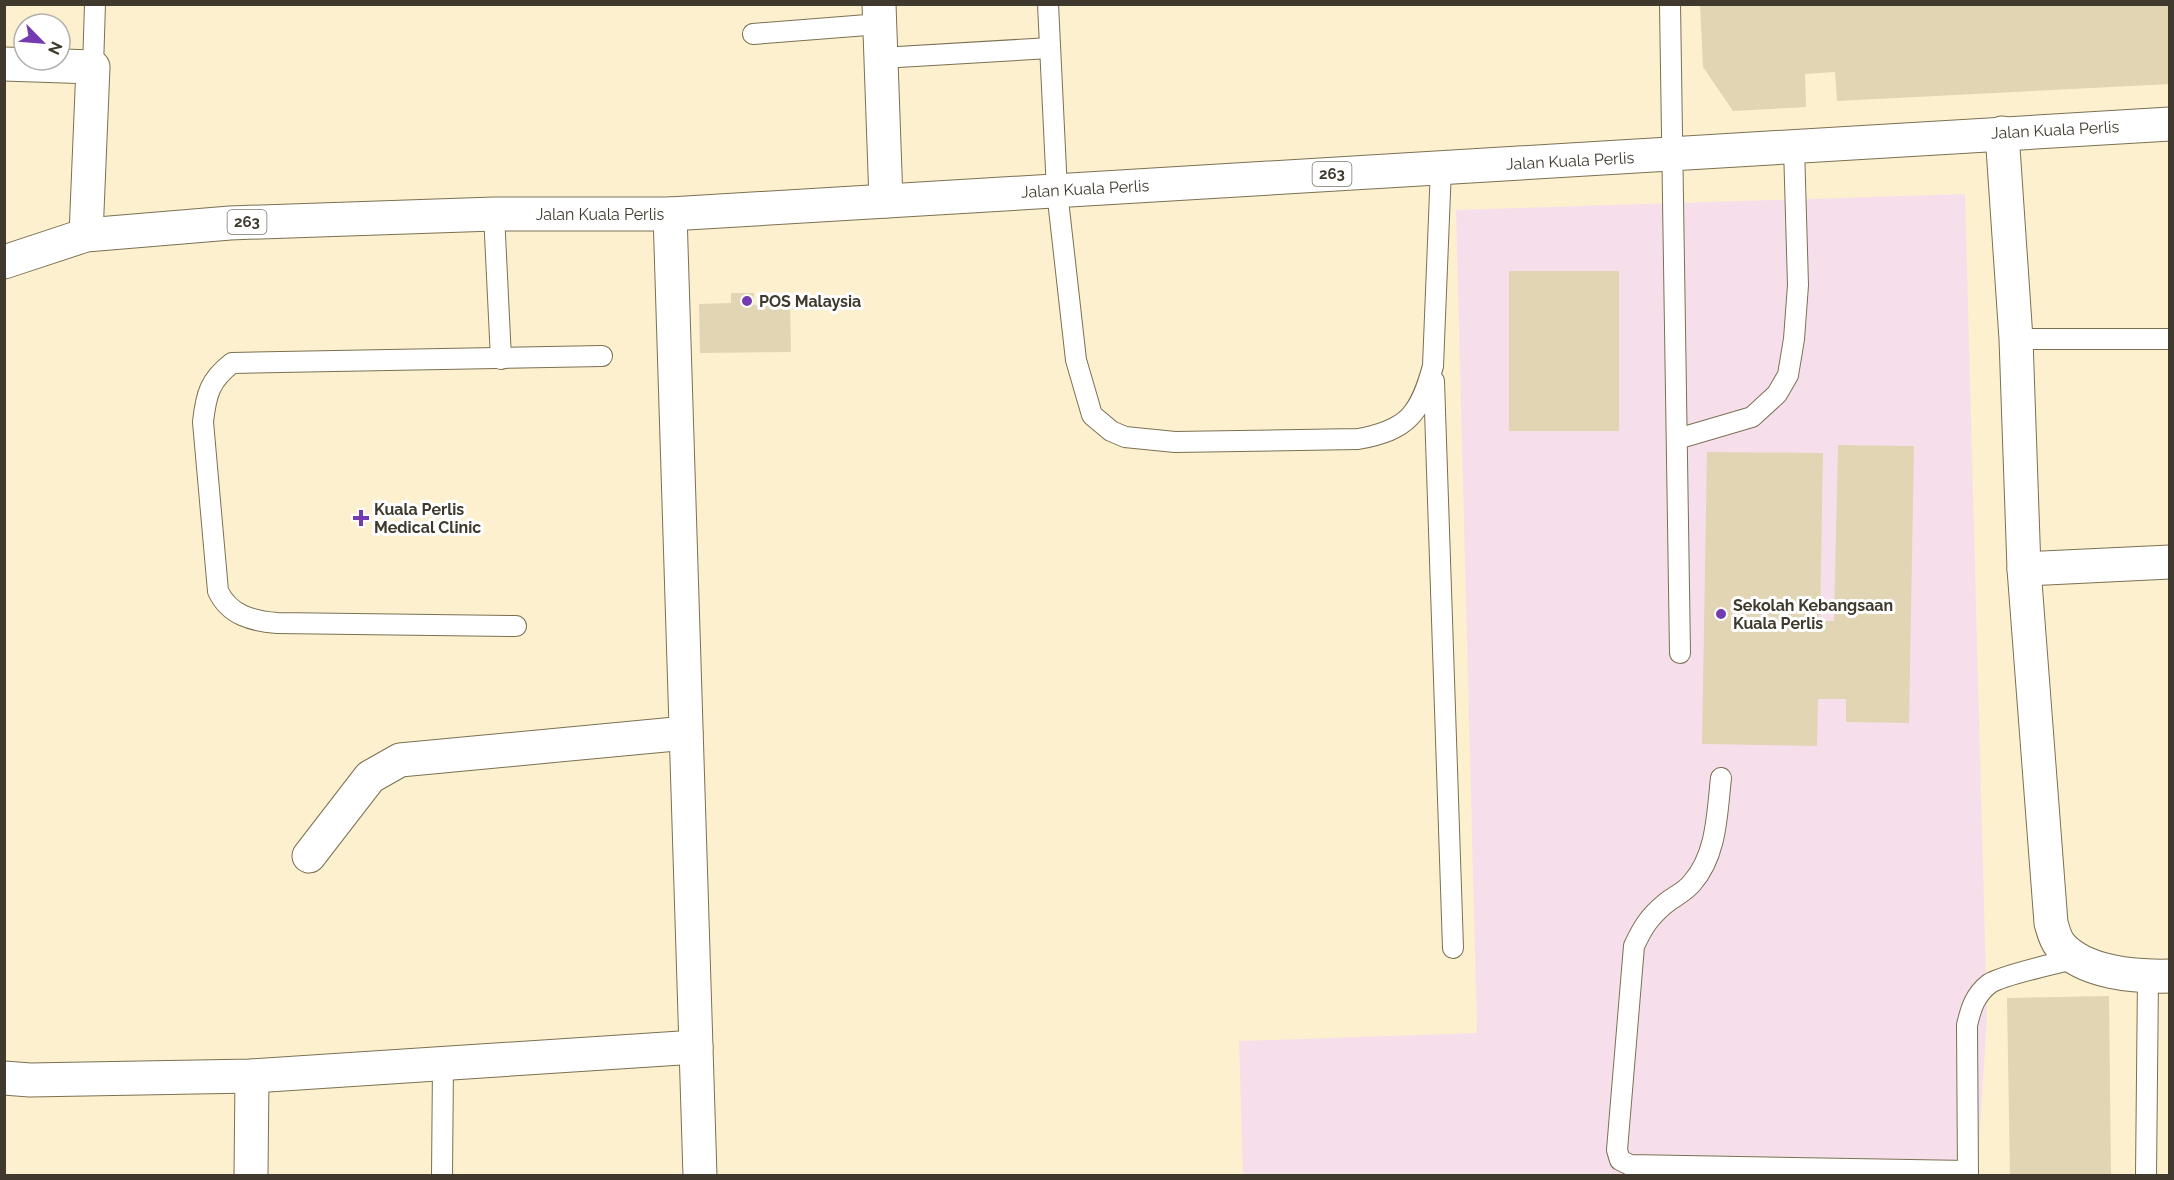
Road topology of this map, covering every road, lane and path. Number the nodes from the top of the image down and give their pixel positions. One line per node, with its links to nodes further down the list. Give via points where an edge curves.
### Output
1 (95, 4): 9 (lane)
2 (1048, 4): 6 (lane)
3 (1670, 4): 13 (lane)
4 (880, 14): 5 (lane); 7 (street)
5 (753, 34)
6 (1050, 48): 7 (lane); 15 (lane)
7 (881, 58): 16 (street)
8 (4, 64): 9 (street)
9 (93, 67): 19 (street)
10 (2169, 124): 11 (street, Jalan Kuala Perlis / 263)
11 (2002, 133): 12 (street, Jalan Kuala Perlis / 263); 21 (street)
12 (1794, 147): 13 (street, Jalan Kuala Perlis / 263); 26 (lane, via 1798,285 1788,375 1777,394 1752,417)
13 (1672, 155): 14 (street, Jalan Kuala Perlis / 263); 26 (lane)
14 (1442, 168): 15 (street, Jalan Kuala Perlis / 263); 25 (lane)
15 (1057, 191): 16 (street, Jalan Kuala Perlis / 263); 25 (lane, via 1076,360 1092,415 1111,431 1125,437 1174,442 1358,439 1380,435 1403,424 1418,408)
16 (886, 201): 18 (street, Jalan Kuala Perlis / 263)
17 (494, 214): 18 (street, Jalan Kuala Perlis / 263); 19 (street, Jalan Kuala Perlis / 263, via 230,223); 24 (lane)
18 (670, 214): 31 (street)
19 (86, 235): 20 (street, Jalan Kuala Perlis / 263)
20 (4, 262)
21 (2016, 339): 22 (lane); 28 (street)
22 (2169, 339)
23 (602, 356): 24 (lane)
24 (501, 359): 29 (lane, via 232,363 219,373 210,388 203,422 218,591 232,610 259,621 276,622)
25 (1433, 366): 34 (lane)
26 (1677, 439): 30 (lane)
27 (2169, 561): 28 (street)
28 (2024, 569): 35 (street, via 2050,923 2058,943)
29 (516, 626)
30 (1680, 653)
31 (686, 733): 33 (street, via 400,760 370,777); 37 (street)
32 (1721, 778): 41 (lane, via 1715,833 1705,864 1692,884 1645,922 1634,946 1617,1150 1620,1160 1630,1165)
33 (309, 856)
34 (1453, 948)
35 (2074, 958): 36 (street, via 2095,968); 41 (lane, via 1991,982 1972,1006 1967,1024)
36 (2159, 976): 45 (lane)
37 (696, 1047): 38 (street); 44 (street)
38 (443, 1064): 39 (street); 43 (lane)
39 (252, 1076): 40 (street); 42 (street)
40 (4, 1078)
41 (1968, 1173)
42 (251, 1176)
43 (442, 1176)
44 (700, 1176)
45 (2146, 1176)

